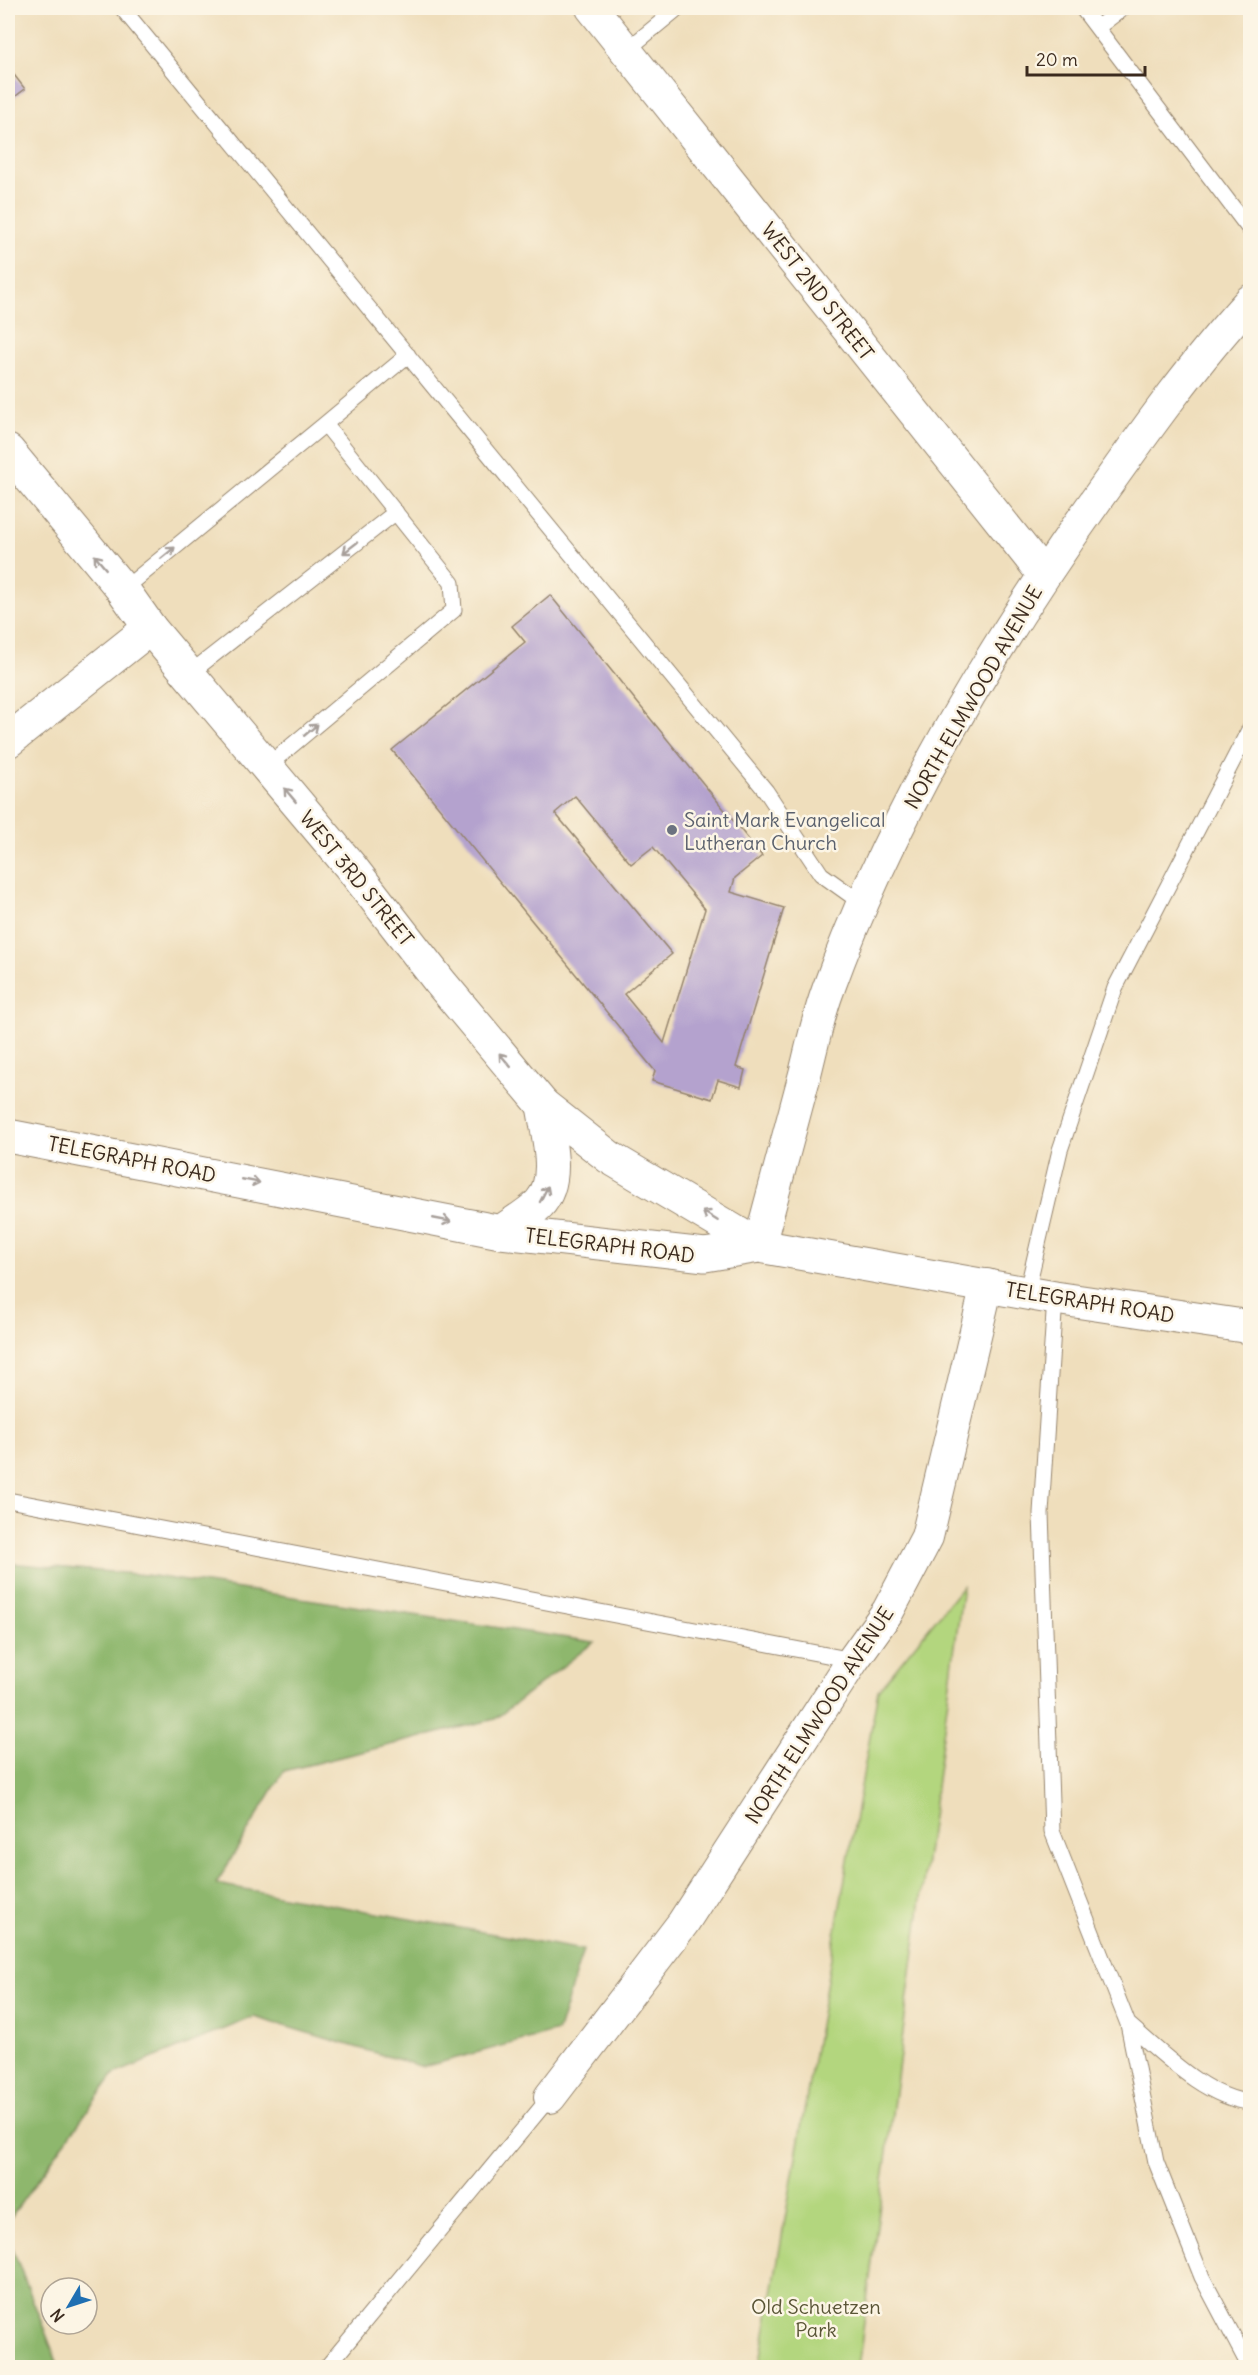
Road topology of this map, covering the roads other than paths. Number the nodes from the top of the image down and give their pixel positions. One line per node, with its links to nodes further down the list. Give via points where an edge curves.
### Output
1 (122, 8): 10 (lane)
2 (592, 8): 7 (street, WEST 2ND STREET)
3 (678, 8): 7 (lane)
4 (1082, 8): 6 (lane)
5 (1123, 8): 6 (lane)
6 (1098, 27): 8 (lane)
7 (627, 50): 14 (street, WEST 2ND STREET)
8 (1251, 230)
9 (1251, 301): 14 (street, NORTH ELMWOOD AVENUE, via 1215,339 1140,437)
10 (408, 355): 11 (lane); 21 (lane, via 766,791 821,874)
11 (325, 424): 13 (lane); 15 (lane, one-way to 11)
12 (8, 451): 15 (street, WEST 3RD STREET, one-way to 12)
13 (396, 512): 17 (lane, one-way to 17); 20 (lane, one-way to 13, via 454,610 452,583)
14 (1043, 574): 21 (street, NORTH ELMWOOD AVENUE, via 957,718)
15 (123, 590): 16 (street, WEST 3RD STREET)
16 (150, 628): 17 (street, WEST 3RD STREET); 19 (street)
17 (189, 674): 20 (street, WEST 3RD STREET)
18 (1251, 728): 27 (lane, via 1115,988 1060,1150)
19 (8, 741)
20 (266, 767): 22 (street, WEST 3RD STREET, one-way to 20)
21 (863, 904): 25 (street, NORTH ELMWOOD AVENUE, via 827,992)
22 (543, 1105): 24 (street, one-way to 22, via 539,1203 548,1190 551,1173); 25 (street, WEST 3RD STREET, one-way to 22, via 609,1157)
23 (8, 1136): 24 (street, TELEGRAPH ROAD, one-way to 24)
24 (501, 1232): 25 (street, TELEGRAPH ROAD, via 705,1256)
25 (759, 1246): 26 (street, TELEGRAPH ROAD)
26 (987, 1285): 27 (street, TELEGRAPH ROAD); 30 (street, NORTH ELMWOOD AVENUE, via 927,1537 888,1611)
27 (1041, 1295): 28 (street, TELEGRAPH ROAD); 31 (lane, via 1041,1513 1053,1831)
28 (1251, 1327)
29 (8, 1500): 30 (lane)
30 (853, 1660): 32 (street, NORTH ELMWOOD AVENUE, via 683,1923)
31 (1128, 2024): 33 (lane, via 1189,2076 1240,2101); 35 (lane, via 1156,2162 1202,2277)
32 (550, 2097): 34 (lane)
33 (1251, 2102)
34 (326, 2367)
35 (1250, 2367)

